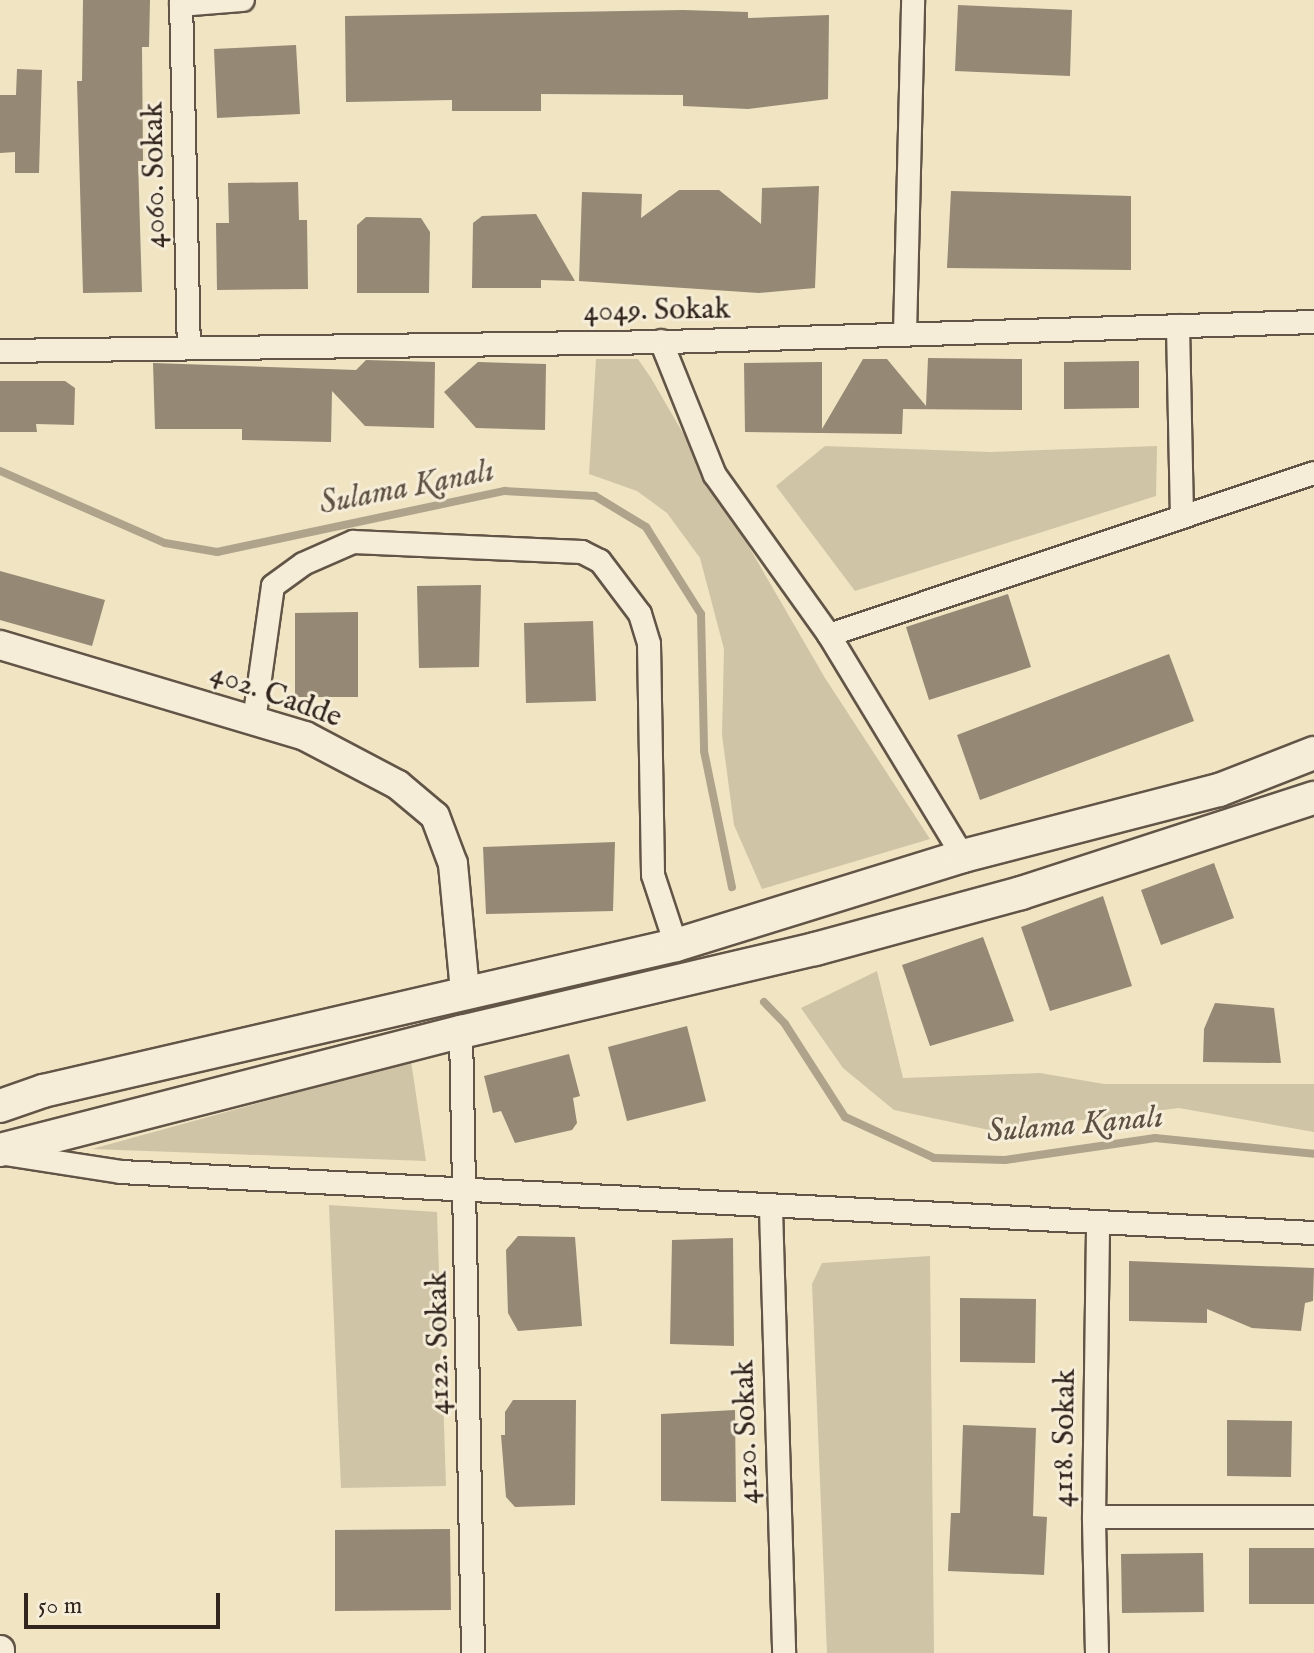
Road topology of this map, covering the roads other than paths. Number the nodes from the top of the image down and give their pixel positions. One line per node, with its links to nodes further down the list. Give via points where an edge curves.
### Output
1 (243, 0): 3 (street)
2 (913, 0): 6 (street)
3 (181, 3): 8 (street, 4060. Sokak)
4 (1314, 322): 5 (street, 4049. Sokak)
5 (1178, 326): 6 (street, 4049. Sokak); 11 (street)
6 (905, 334): 7 (street, 4049. Sokak)
7 (661, 341): 8 (street, 4049. Sokak); 12 (street, via 715,475)
8 (189, 348): 9 (street, 4049. Sokak)
9 (0, 351)
10 (1314, 473): 11 (street)
11 (1182, 517): 12 (street)
12 (829, 635): 17 (street)
13 (0, 645): 14 (street, 402. Cadde)
14 (254, 721): 18 (street, via 273,586 303,564 353,542 582,552 600,561 640,614 649,644 653,875); 19 (street, 402. Cadde, via 305,736 398,785 435,816 453,864)
15 (1310, 761): 17 (main road)
16 (1314, 798): 20 (main road, via 1006,897 815,949)
17 (963, 856): 18 (main road)
18 (676, 945): 19 (main road)
19 (465, 992): 21 (main road, via 43,1091)
20 (461, 1032): 22 (main road); 23 (street, 4122. Sokak)
21 (0, 1106)
22 (0, 1152): 23 (street, via 121,1172)
23 (467, 1192): 24 (street); 29 (street, 4122. Sokak)
24 (771, 1209): 25 (street); 30 (street, 4120. Sokak)
25 (1098, 1224): 26 (street); 27 (street, 4118. Sokak)
26 (1314, 1233)
27 (1094, 1517): 28 (street); 31 (street, 4118. Sokak)
28 (1314, 1517)
29 (473, 1653)
30 (784, 1653)
31 (1097, 1653)

